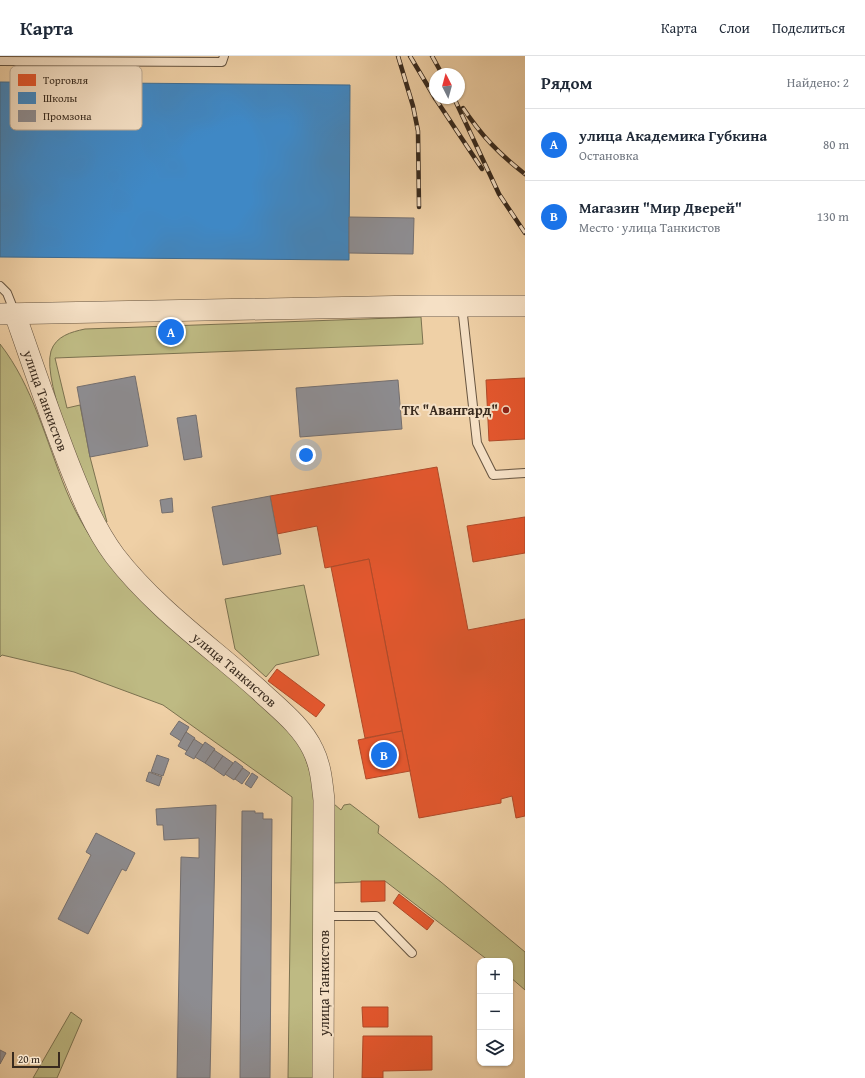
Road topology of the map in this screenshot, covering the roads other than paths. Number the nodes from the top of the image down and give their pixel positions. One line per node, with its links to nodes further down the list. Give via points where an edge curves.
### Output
1 (224, 56): 2 (lane, via 222,62)
2 (69, 59): 3 (lane)
3 (0, 61)
4 (0, 286): 7 (lane, via 7,293)
5 (462, 305): 6 (street); 7 (street); 8 (lane, via 477,443 493,475)
6 (525, 306)
7 (8, 314): 9 (street, улица Танкистов, via 80,494 115,556 151,596 278,707 298,727 314,751 324,800)
8 (525, 473)
9 (324, 916): 10 (lane, via 376,916); 11 (street, улица Танкистов)
10 (412, 952)
11 (323, 1078)

